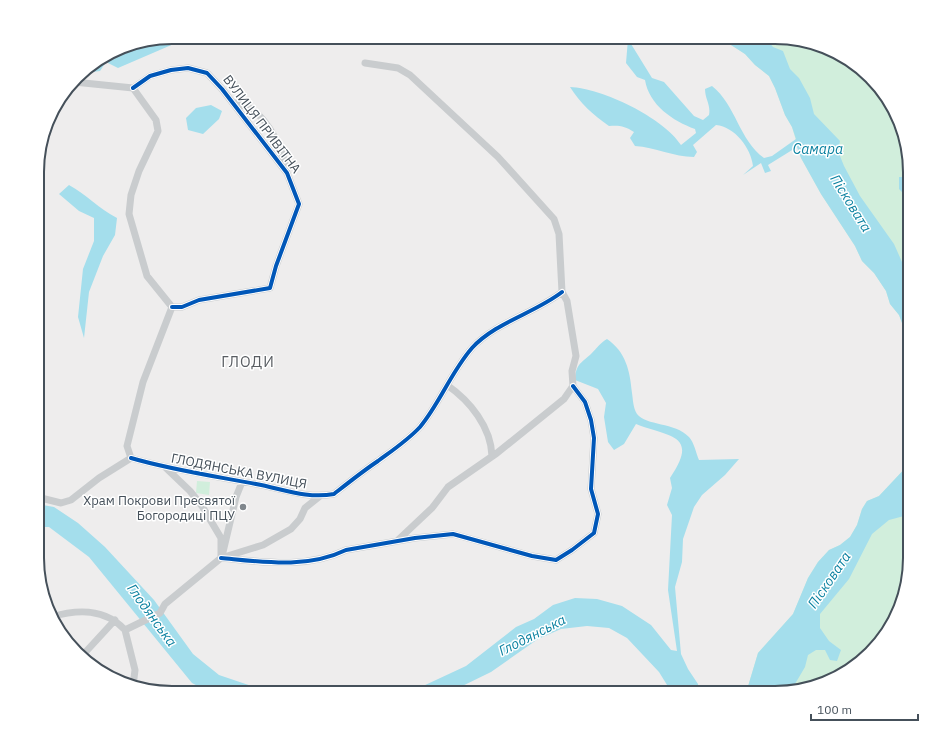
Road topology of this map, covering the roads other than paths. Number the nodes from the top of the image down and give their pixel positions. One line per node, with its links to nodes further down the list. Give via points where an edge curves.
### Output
1 (365, 63): 6 (street, via 398,68 410,75 498,158 554,219 559,234)
2 (81, 83): 3 (street)
3 (133, 88): 4 (street, ВУЛИЦЯ ПРИВІТНА, via 150,76 188,68 207,73); 7 (street, via 156,120 158,131 139,171 131,195 130,214 147,276)
4 (231, 102): 5 (street, ВУЛИЦЯ ПРИВІТНА); 5 (street, via 249,107 262,120 280,148)
5 (287, 173): 7 (street, ВУЛИЦЯ ПРИВІТНА, via 299,204 270,288)
6 (562, 292): 8 (street, via 498,329 473,348); 9 (street, via 568,301 576,356 572,371)
7 (172, 308): 11 (street, via 143,382 127,446)
8 (447, 385): 10 (street, via 459,393 477,413 492,446); 14 (street, via 421,425 409,438 334,494)
9 (573, 386): 10 (street, via 564,399); 16 (street, via 585,402 594,438 591,489 598,514 594,533 556,560 453,534)
10 (492, 456): 16 (street, via 448,487 432,508)
11 (131, 458): 12 (street, ГЛОДЯНСЬКА ВУЛИЦЯ); 15 (street, via 71,500 61,503)
12 (165, 467): 13 (street, ГЛОДЯНСЬКА ВУЛИЦЯ); 17 (street, ГЛОДЯНСЬКА ВУЛИЦЯ, via 202,506 221,538)
13 (242, 482): 14 (street, ГЛОДЯНСЬКА ВУЛИЦЯ); 17 (street)
14 (320, 496): 17 (street, via 305,508 300,519 291,528 263,545)
15 (44, 499)
16 (397, 541): 17 (street, via 346,550 306,563)
17 (221, 558): 20 (street, via 165,604 160,613)
18 (58, 616): 19 (street, via 81,611 96,612)
19 (115, 620): 20 (street); 21 (street)
20 (125, 630): 22 (street, via 135,670)
21 (86, 652)
22 (134, 680)

